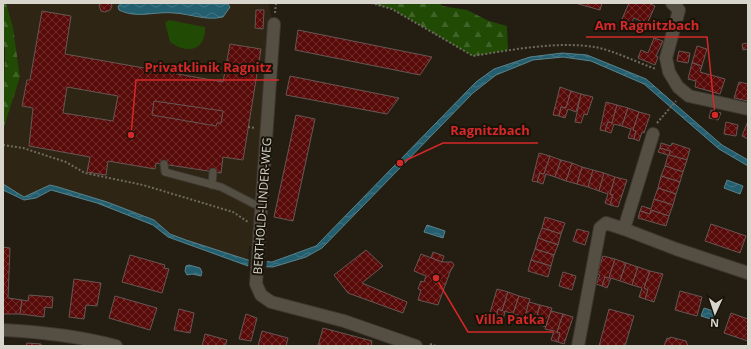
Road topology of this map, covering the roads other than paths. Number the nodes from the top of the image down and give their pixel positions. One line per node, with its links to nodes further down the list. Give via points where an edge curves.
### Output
1 (672, 3): 3 (street, via 679,10 679,15 666,58 669,72 678,87 689,96)
2 (274, 24): 8 (street, BERTHOLD-LINDER-WEG)
3 (748, 109)
4 (653, 134): 9 (street)
5 (164, 164): 7 (lane, via 165,172)
6 (213, 172): 7 (lane)
7 (212, 185): 8 (lane, via 254,204)
8 (262, 205): 13 (street, BERTHOLD-LINDER-WEG, via 256,284 261,295 271,302 344,321)
9 (624, 229): 10 (street); 14 (street, via 606,222 600,228)
10 (748, 273)
11 (3, 330): 12 (street, via 93,340)
12 (116, 346)
13 (416, 346)
14 (578, 346)

